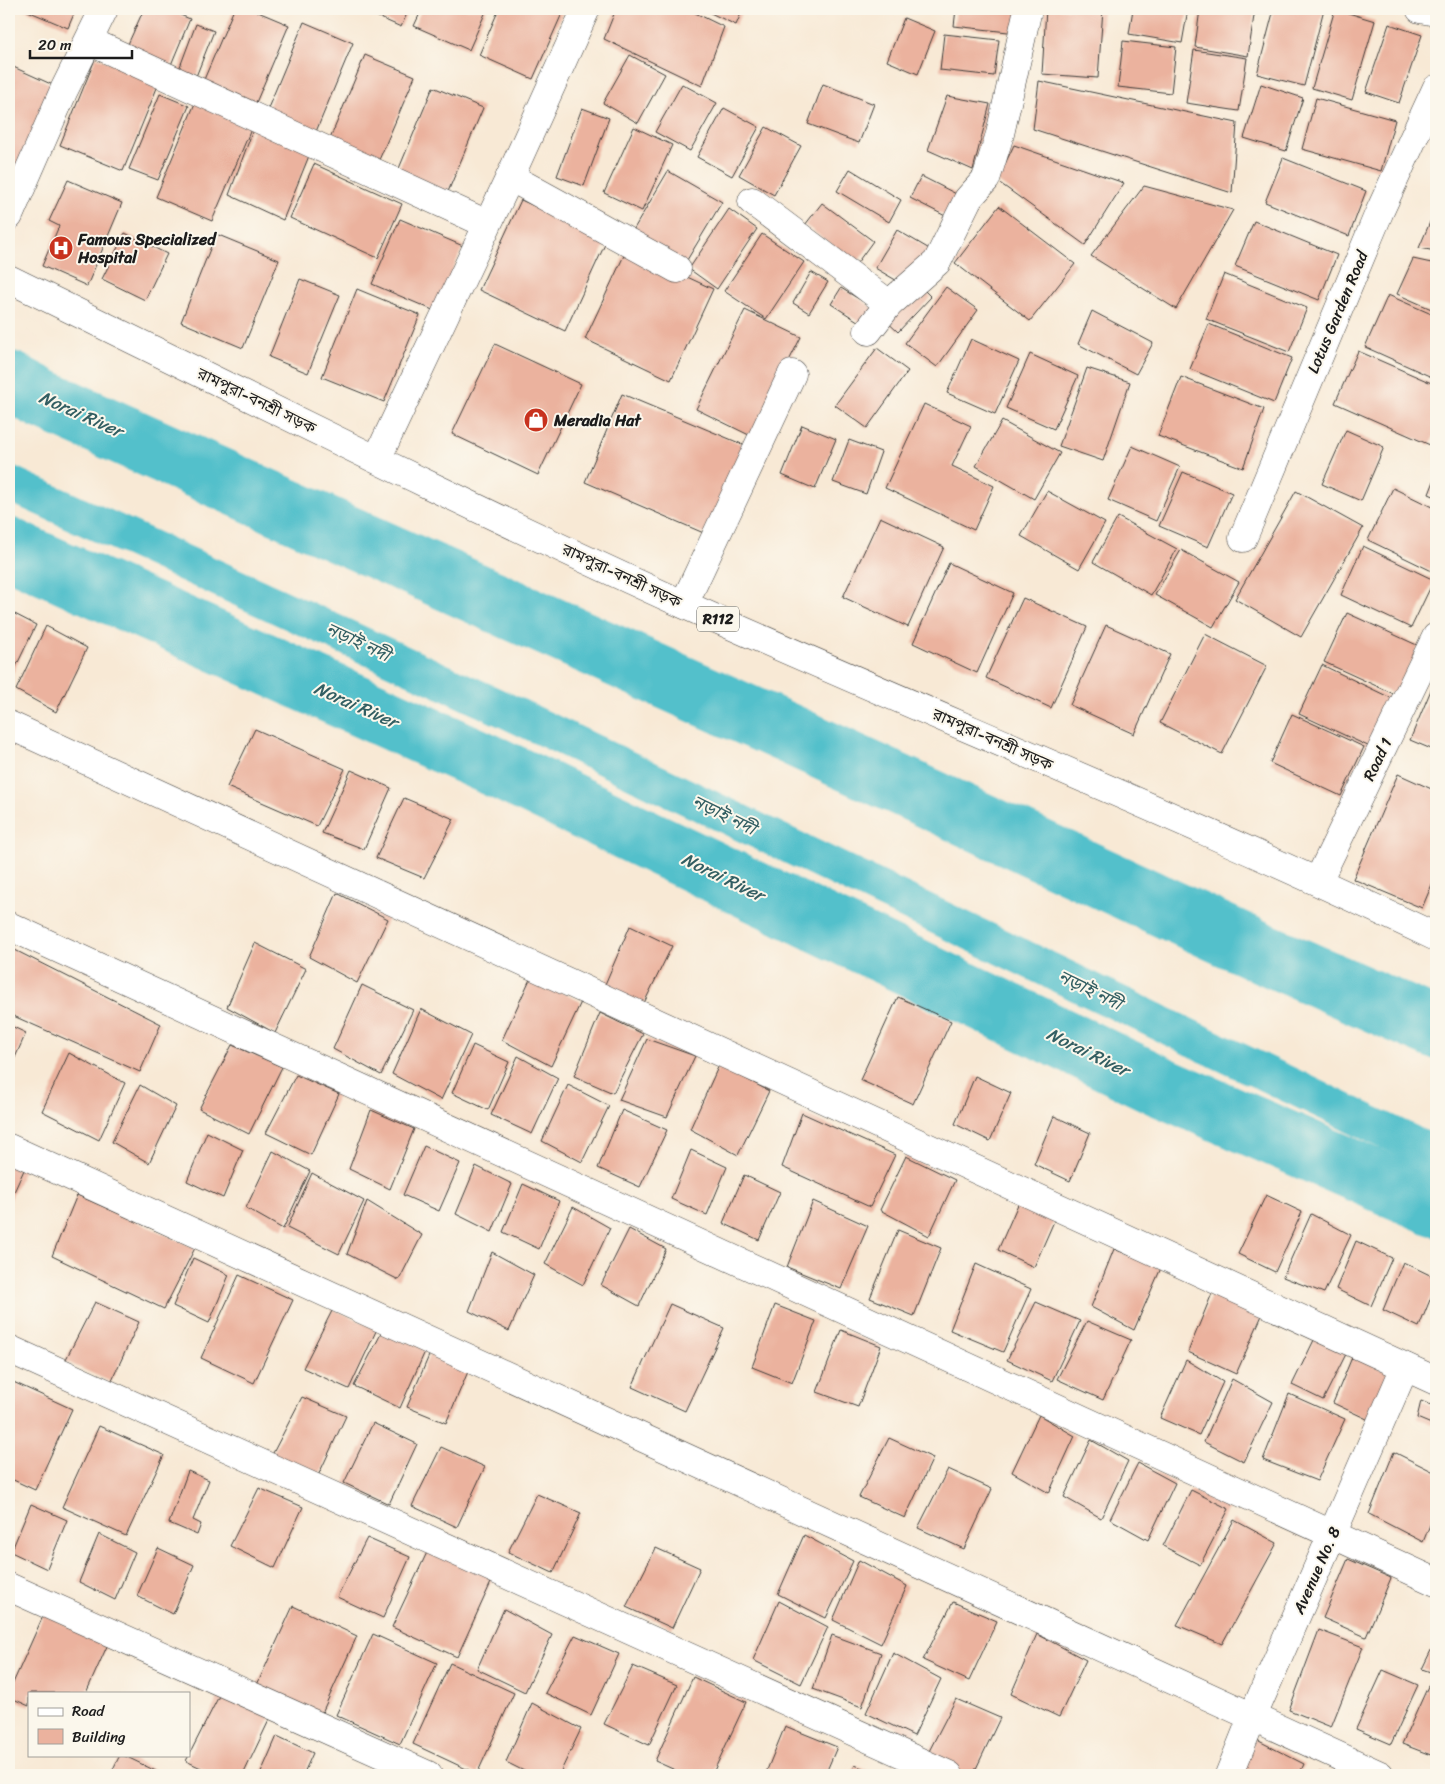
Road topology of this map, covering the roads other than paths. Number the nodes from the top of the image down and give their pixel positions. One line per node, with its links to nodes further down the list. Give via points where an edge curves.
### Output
1 (104, 9): 6 (street)
2 (586, 9): 8 (street)
3 (1028, 9): 14 (street, via 1000,134 986,179 968,199 937,262)
4 (1420, 9): 5 (street)
5 (1436, 12)
6 (89, 41): 10 (street); 11 (street)
7 (1436, 89): 18 (street, Lotus Garden Road, via 1379,213)
8 (510, 177): 11 (street); 12 (street)
9 (752, 201): 14 (street)
10 (9, 216)
11 (487, 224): 17 (street)
12 (677, 269)
13 (9, 280): 17 (street, রামপুরা-বনশ্রী সড়ক / R112)
14 (889, 304): 15 (street)
15 (868, 331)
16 (792, 374): 19 (street)
17 (377, 459): 19 (street, রামপুরা-বনশ্রী সড়ক / R112)
18 (1243, 538)
19 (684, 604): 22 (street, রামপুরা-বনশ্রী সড়ক / R112)
20 (1436, 637): 22 (street, Road 1)
21 (9, 725): 27 (street)
22 (1318, 881): 24 (street, রামপুরা-বনশ্রী সড়ক / R112)
23 (9, 926): 29 (street)
24 (1436, 937)
25 (9, 1148): 32 (street)
26 (9, 1349): 34 (street)
27 (1405, 1367): 28 (street); 29 (street, Avenue No. 8)
28 (1436, 1380)
29 (1331, 1535): 30 (street); 32 (street, Avenue No. 8)
30 (1436, 1582)
31 (9, 1587): 33 (street)
32 (1252, 1718): 35 (street, Avenue No. 8); 36 (street)
33 (428, 1775)
34 (949, 1775)
35 (1229, 1775)
36 (1380, 1775)

